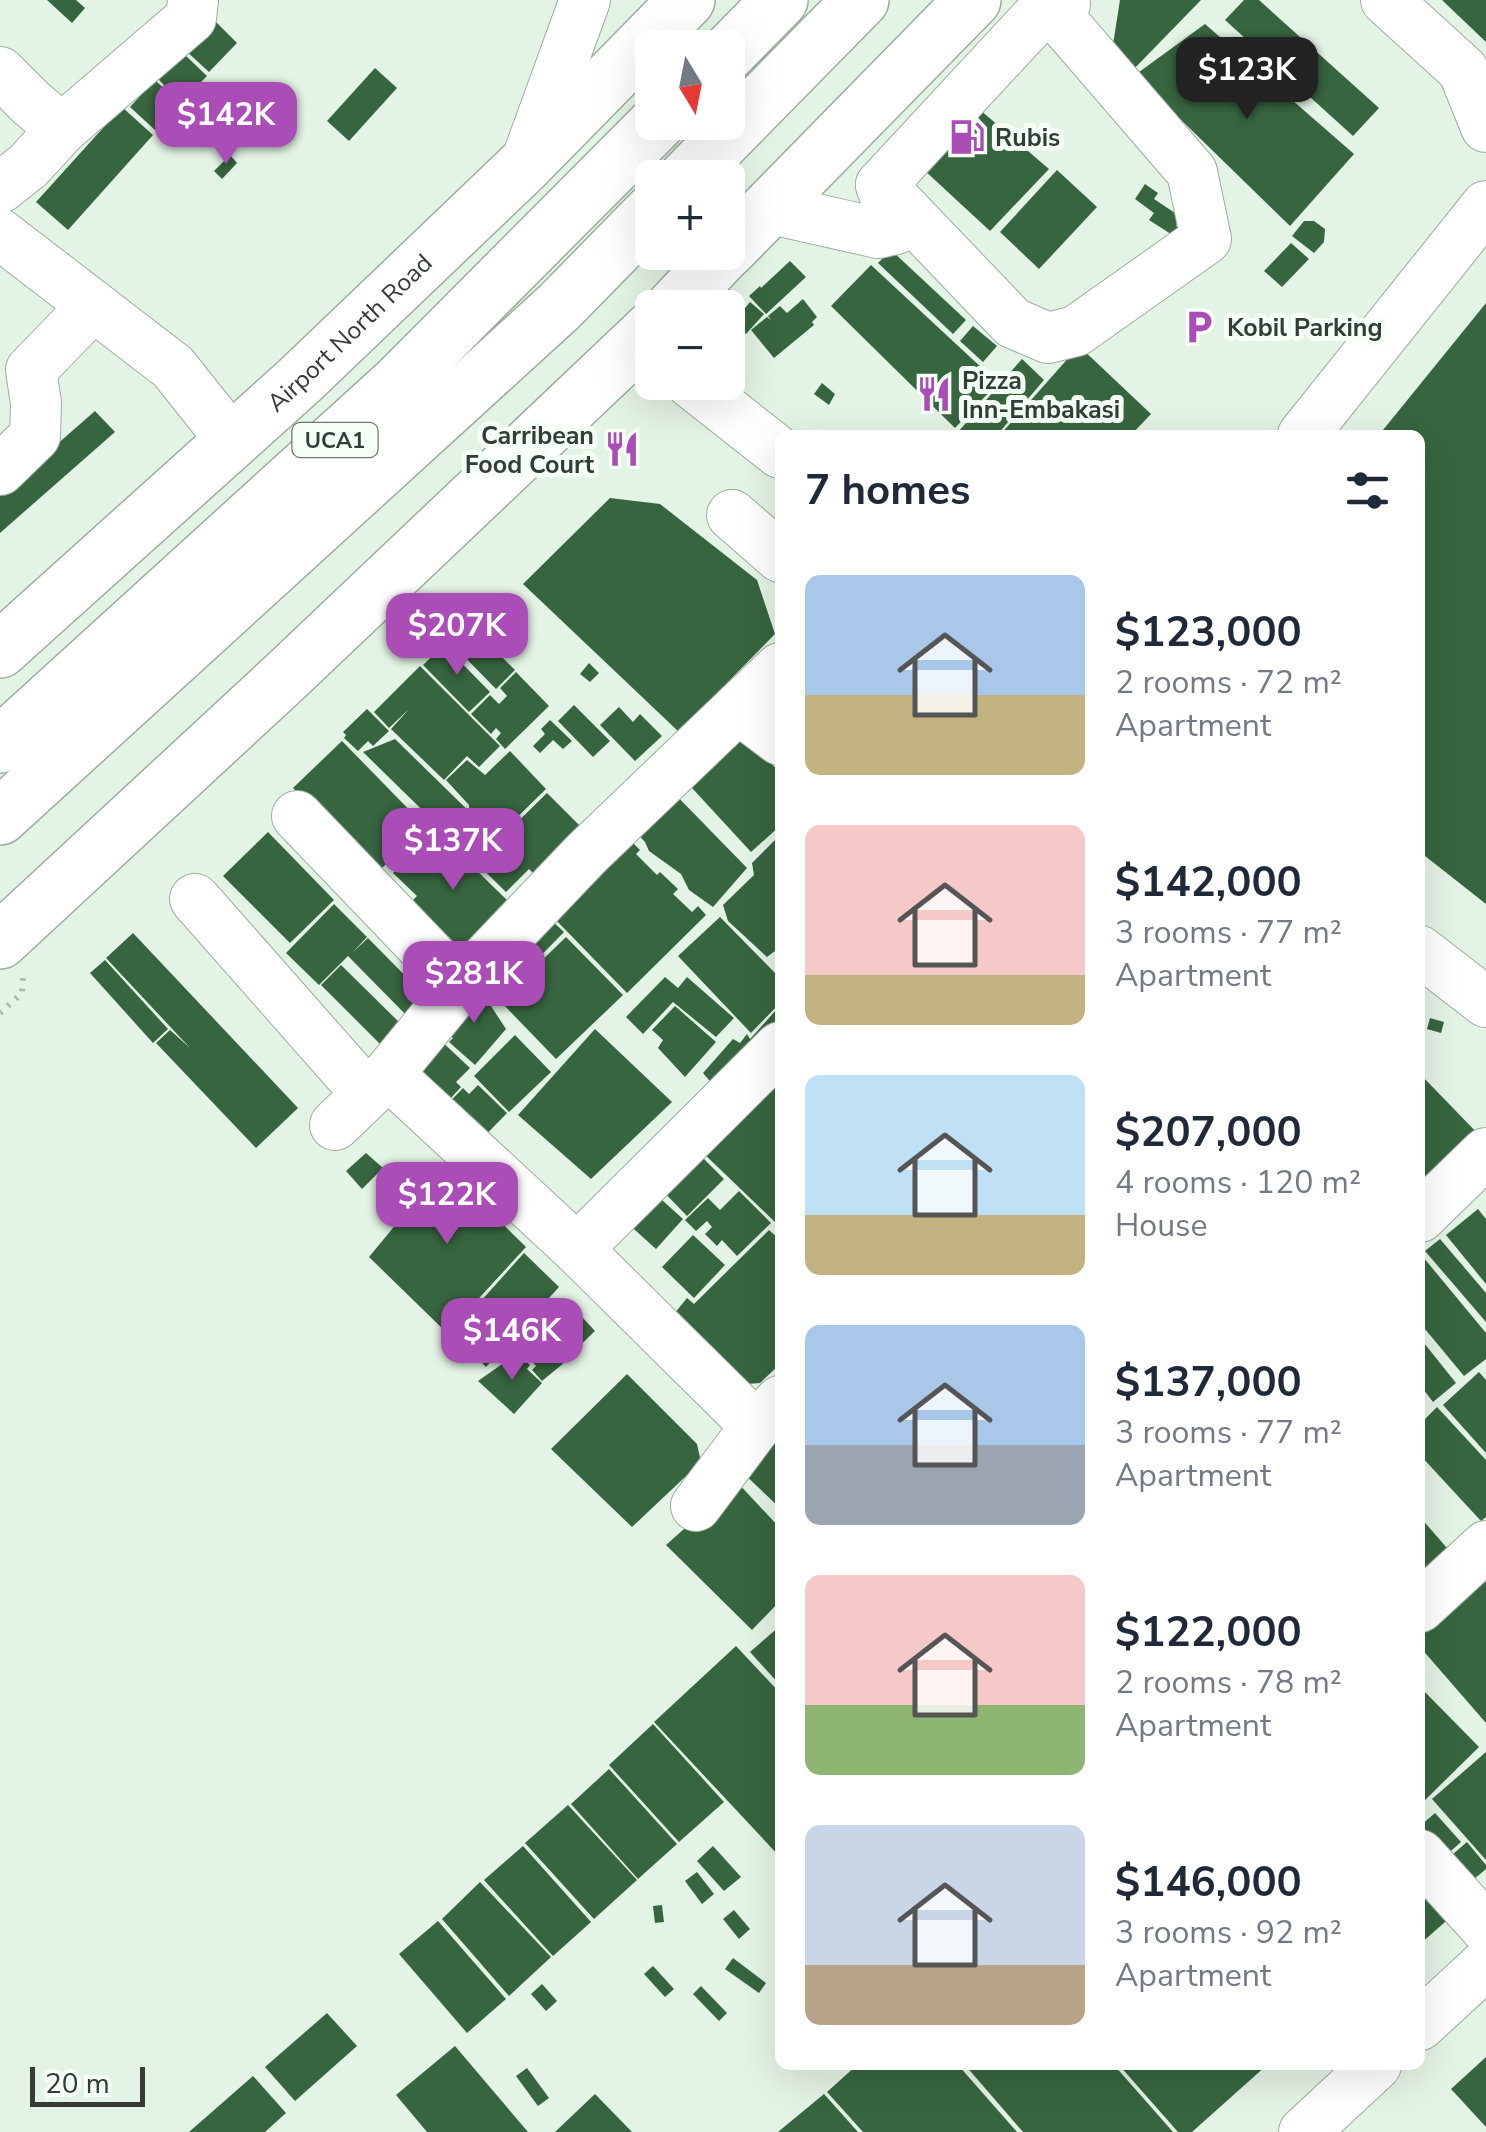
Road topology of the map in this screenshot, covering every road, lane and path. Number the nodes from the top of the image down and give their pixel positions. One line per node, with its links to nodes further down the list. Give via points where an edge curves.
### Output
1 (193, 0): 13 (street, via 191,18)
2 (585, 0): 16 (street)
3 (688, 0): 16 (main road, Airport North Road / UCA1)
4 (780, 0): 9 (main road)
5 (861, 0): 15 (main road)
6 (973, 0): 20 (main road)
7 (1386, 0): 12 (street, via 1464,70)
8 (1056, 2): 17 (street); 17 (street, via 1192,172 1206,239 1076,331 1048,338 1013,323)
9 (745, 36)
10 (0, 72): 13 (street)
11 (635, 111): 16 (main road, via 596,136)
12 (1486, 126)
13 (62, 129): 18 (street)
14 (640, 140): 39 (main road, UCA1, via 399,382)
15 (704, 160)
16 (525, 165): 30 (main road, Airport North Road / UCA1)
17 (881, 185): 20 (street, via 896,229 878,233)
18 (0, 188)
19 (1486, 206): 29 (street)
20 (767, 208): 22 (main road)
21 (635, 229): 41 (main road, UCA1, via 560,306)
22 (745, 231)
23 (0, 234): 26 (street)
24 (709, 270): 25 (main road)
25 (692, 290)
26 (93, 306): 30 (street, via 173,367); 32 (street, via 30,370 35,436)
27 (635, 351): 43 (main road)
28 (713, 400): 31 (street)
29 (1307, 430)
30 (232, 441): 35 (main road, Airport North Road / UCA1)
31 (775, 449)
32 (0, 470)
33 (732, 515): 34 (street)
34 (775, 554)
35 (0, 650)
36 (775, 673): 37 (street)
37 (739, 709): 38 (street); 45 (street, via 630,809)
38 (775, 736)
39 (0, 745)
40 (298, 816): 45 (street)
41 (0, 817)
42 (196, 899): 50 (street)
43 (0, 941)
44 (1425, 954): 47 (street)
45 (460, 986): 50 (street)
46 (22, 993): 48 (path)
47 (1486, 1002)
48 (0, 1013)
49 (775, 1052): 53 (street)
50 (363, 1097): 53 (street)
51 (1486, 1153): 52 (street)
52 (1425, 1212)
53 (577, 1248): 54 (street)
54 (768, 1414): 55 (street)
55 (696, 1506)
56 (1486, 1546): 57 (street)
57 (1425, 1601)
58 (1425, 1861): 59 (street)
59 (1486, 1928)
60 (1486, 1964): 61 (street)
61 (1425, 2020)
62 (1371, 2070): 63 (street)
63 (1304, 2132)

